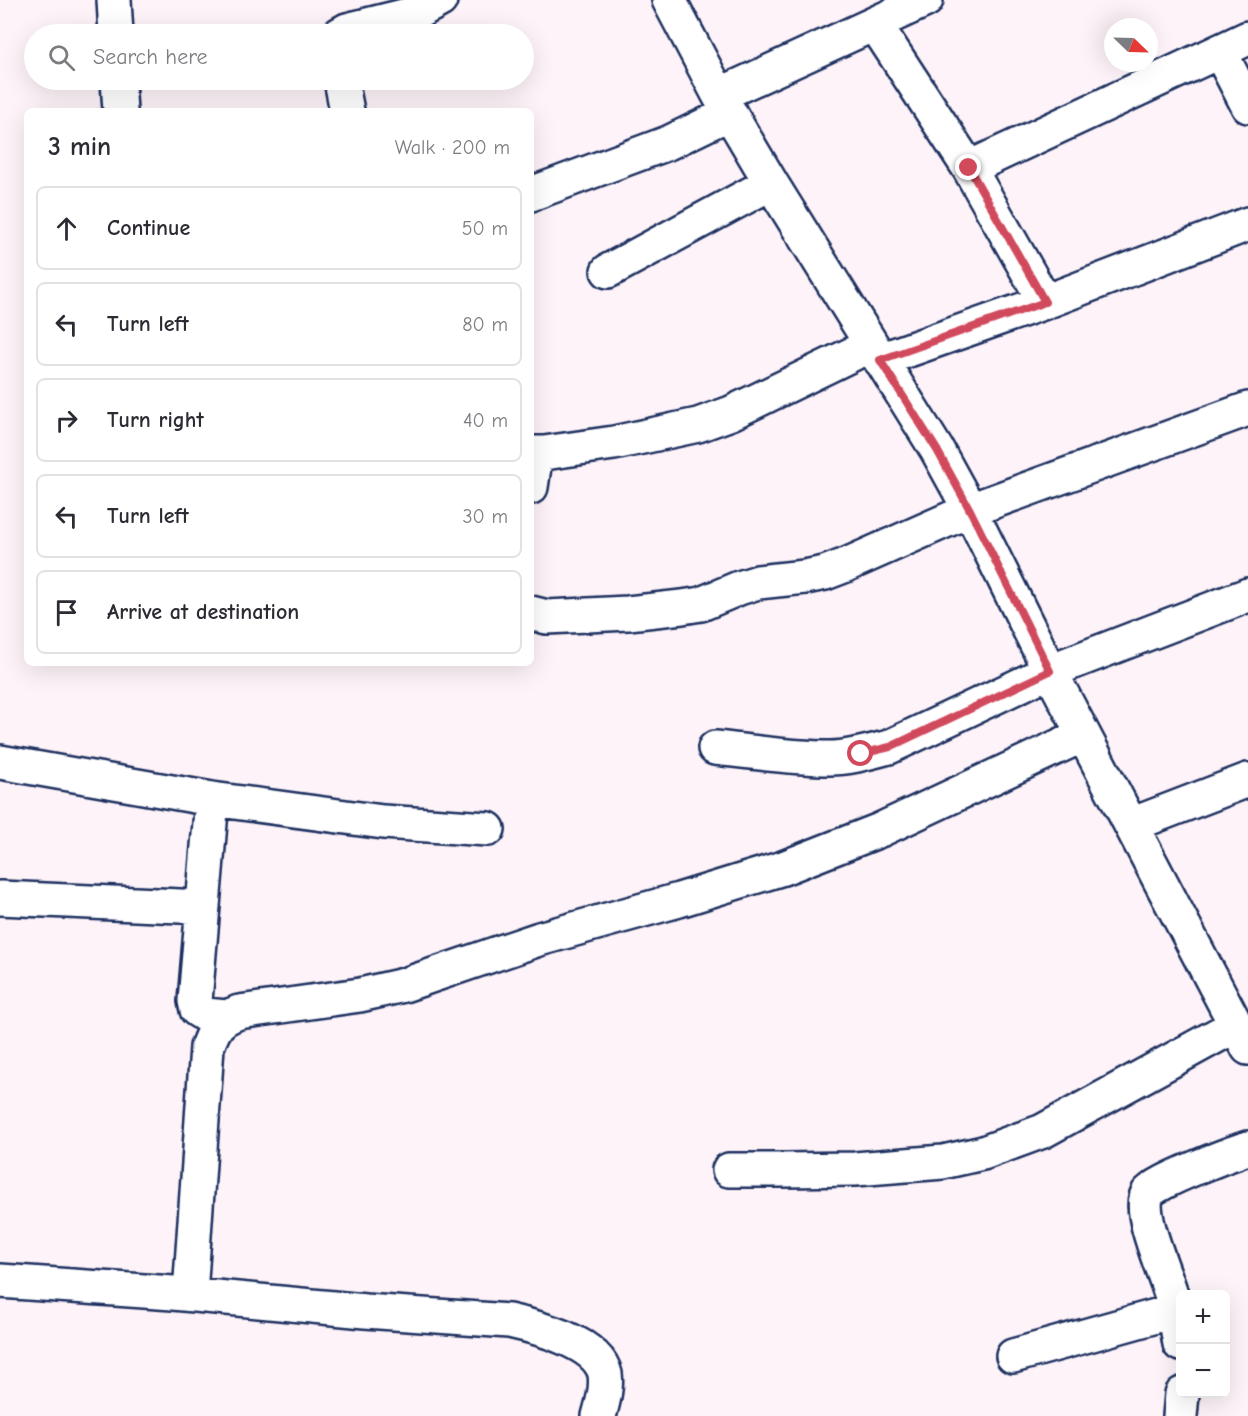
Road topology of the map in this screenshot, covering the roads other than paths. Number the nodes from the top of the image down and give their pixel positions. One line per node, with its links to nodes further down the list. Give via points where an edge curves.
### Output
1 (114, 0): 5 (street)
2 (440, 0): 6 (street, via 416,13)
3 (669, 0): 11 (street)
4 (926, 0): 7 (street)
5 (115, 24)
6 (371, 24)
7 (874, 24): 11 (street); 15 (street)
8 (1234, 45): 12 (street); 15 (street)
9 (119, 90): 13 (street)
10 (343, 90): 14 (street)
11 (725, 104): 16 (street); 17 (street, via 668,143)
12 (1248, 106)
13 (120, 108)
14 (347, 108)
15 (969, 168): 20 (street)
16 (771, 183): 19 (street); 21 (street)
17 (534, 193)
18 (1248, 224): 20 (street)
19 (608, 271)
20 (1045, 302): 21 (street)
21 (876, 353): 23 (street, via 698,425 614,443); 24 (street)
22 (1248, 409): 24 (street)
23 (534, 453)
24 (970, 510): 26 (street, via 846,566 805,577 759,582 701,604 616,614 547,617); 27 (street)
25 (1248, 594): 27 (street)
26 (534, 614)
27 (1050, 671): 28 (street); 29 (street, via 890,747 861,754 832,758)
28 (1083, 735): 33 (street); 37 (street, via 879,830 783,868 539,939 404,985)
29 (715, 748)
30 (0, 762): 32 (street)
31 (1248, 780): 33 (street)
32 (212, 799): 34 (street, via 383,822); 36 (street)
33 (1131, 825): 38 (street)
34 (488, 829)
35 (0, 898): 36 (street)
36 (203, 908): 37 (street, via 195,1001 197,1010 205,1015)
37 (226, 1017): 42 (street, via 218,1023 207,1047)
38 (1242, 1036): 40 (street, via 1043,1131 983,1153 942,1162 855,1169)
39 (1248, 1148): 43 (street, via 1153,1187 1147,1193 1146,1219)
40 (729, 1170)
41 (0, 1281): 42 (street)
42 (190, 1294): 47 (street, via 532,1326 573,1341 598,1360 604,1373 605,1394)
43 (1174, 1311): 44 (street); 45 (street)
44 (1176, 1322)
45 (1013, 1356)
46 (1182, 1398): 48 (street)
47 (599, 1416)
48 (1180, 1416)

